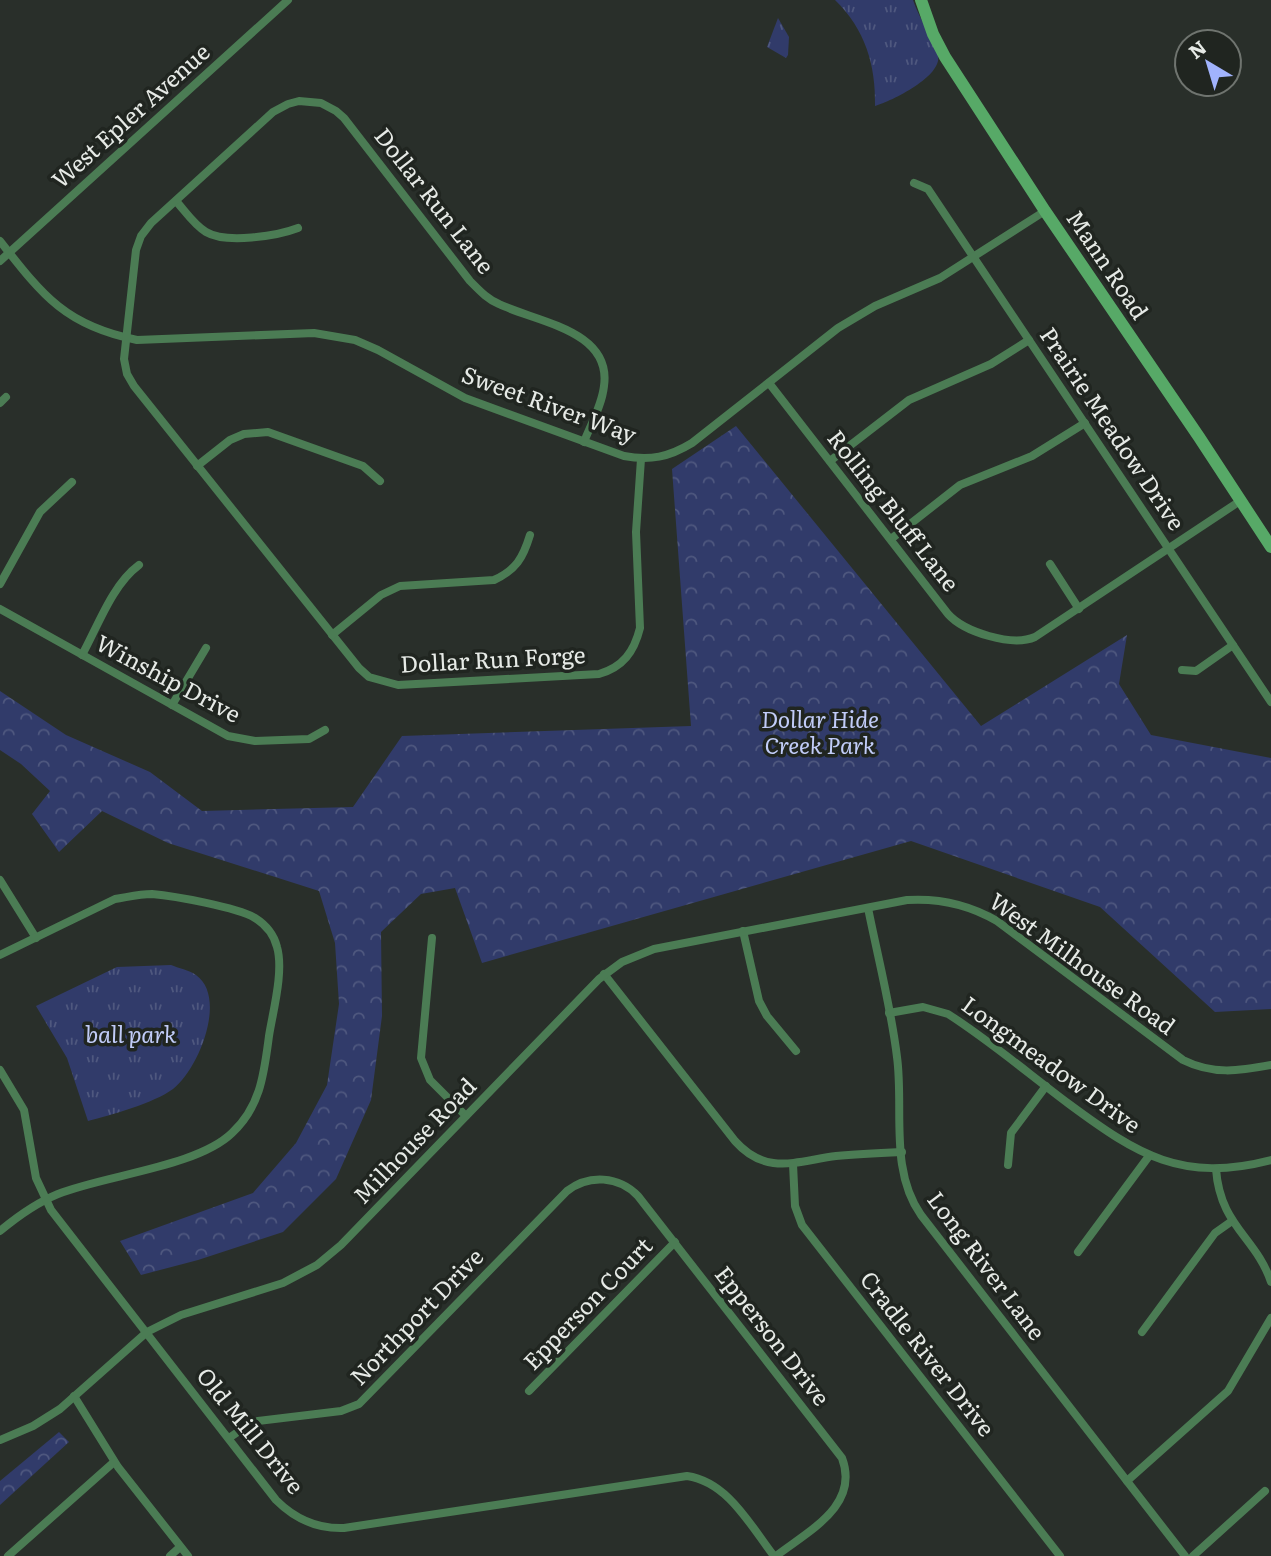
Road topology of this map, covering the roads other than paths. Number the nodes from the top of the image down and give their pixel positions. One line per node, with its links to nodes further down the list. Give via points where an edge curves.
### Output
1 (288, 0): 9 (street, West Epler Avenue)
2 (921, 0): 6 (main road, Mann Road, via 945,57)
3 (310, 101): 5 (street, Dollar Run Forge, via 288,104 274,112); 16 (street, Dollar Run Lane, via 324,104 344,118 484,295 578,335 591,345 600,357 605,383)
4 (914, 183): 10 (street, Prairie Meadow Drive, via 928,189)
5 (176, 201): 7 (street, via 199,228 217,237 282,234); 12 (street, Dollar Run Forge, via 141,236)
6 (1045, 211): 10 (street, Sweet River Way); 22 (main road, Mann Road)
7 (298, 228)
8 (0, 241): 9 (street, Sweet River Way)
9 (9, 253): 11 (street, West Epler Avenue); 12 (street, Sweet River Way, via 62,310 89,327)
10 (973, 257): 13 (street, Prairie Meadow Drive); 14 (street, Sweet River Way, via 940,278 859,315)
11 (0, 261)
12 (126, 338): 16 (street, Sweet River Way, via 314,333 355,340 465,398); 19 (street, Dollar Run Forge, via 127,374)
13 (1029, 340): 15 (street, Prairie Meadow Drive); 18 (street, via 991,365 909,401)
14 (769, 383): 17 (street, Sweet River Way, via 674,454); 18 (street, Rolling Bluff Lane)
15 (1085, 423): 24 (street, via 1032,456 960,485); 26 (street, Prairie Meadow Drive)
16 (584, 442): 17 (street, Sweet River Way)
17 (641, 459): 32 (street, Dollar Run Forge, via 636,532 640,628 630,656 610,671 398,685 369,677)
18 (830, 461): 24 (street, Rolling Bluff Lane)
19 (197, 466): 20 (street, via 230,440 268,432 363,466); 32 (street, Dollar Run Forge)
20 (380, 481)
21 (72, 482): 29 (street, via 40,512)
22 (1240, 501): 25 (main road, Mann Road); 26 (street)
23 (530, 535): 32 (street, via 523,557 507,575 494,580 400,586 381,595)
24 (891, 539): 31 (street, Rolling Bluff Lane, via 957,622 974,631 1004,639 1030,639)
25 (1271, 547)
26 (1169, 549): 31 (street); 33 (street, Prairie Meadow Drive)
27 (1050, 564): 31 (street)
28 (139, 565): 35 (street, via 117,591)
29 (0, 584)
30 (0, 608): 35 (street, Winship Drive)
31 (1079, 609)
32 (332, 635)
33 (1233, 645): 36 (street, via 1196,671); 37 (street, Prairie Meadow Drive)
34 (206, 648): 38 (street)
35 (82, 655): 38 (street, Winship Drive)
36 (1182, 670)
37 (1271, 702)
38 (172, 705): 39 (street, Winship Drive, via 245,741 309,740)
39 (326, 730)
40 (0, 880): 43 (street)
41 (868, 908): 42 (street, Milhouse Road); 47 (street, Long River Lane); 49 (street, West Milhouse Road, via 925,899 975,909 1184,1060 1222,1071)
42 (743, 931): 46 (street, Milhouse Road, via 644,952); 48 (street, via 759,1000)
43 (36, 938): 45 (street); 60 (street, via 116,900 147,894 168,896 245,913 267,928 276,944 279,965 262,1085 243,1122 205,1151)
44 (432, 938): 52 (street, via 421,1058 430,1080)
45 (0, 955)
46 (604, 974): 52 (street, Milhouse Road); 56 (street, via 738,1144 765,1161)
47 (889, 1013): 51 (street, Longmeadow Drive, via 923,1007 942,1011); 53 (street, Long River Lane, via 898,1059)
48 (796, 1051)
49 (1271, 1065)
50 (0, 1070): 60 (street, Old Mill Drive, via 25,1113 34,1169)
51 (1046, 1086): 54 (street, Longmeadow Drive, via 1116,1138); 57 (street, via 1011,1133)
52 (466, 1116): 67 (street, Milhouse Road, via 317,1265 283,1283 181,1315)
53 (902, 1152): 56 (street); 74 (street, Long River Lane, via 906,1185 917,1210)
54 (1149, 1156): 58 (street, Longmeadow Drive); 64 (street)
55 (1271, 1160): 58 (street, Longmeadow Drive)
56 (793, 1164): 81 (street, Cradle River Drive, via 795,1206 802,1225)
57 (1009, 1165)
58 (1216, 1169): 61 (street, via 1221,1199)
59 (570, 1189): 63 (street, Epperson Drive, via 598,1179 625,1185); 71 (street, Northport Drive, via 359,1404 341,1412 258,1421)
60 (45, 1200): 62 (street); 67 (street, Old Mill Drive)
61 (1232, 1221): 65 (street); 68 (street, via 1215,1233)
62 (0, 1231)
63 (675, 1242): 69 (street, Epperson Court); 80 (street, Epperson Drive, via 845,1465 845,1489 838,1506)
64 (1078, 1252)
65 (1271, 1282)
66 (1271, 1318): 74 (street, via 1229,1389)
67 (147, 1332): 70 (street, Milhouse Road); 71 (street, Old Mill Drive)
68 (1142, 1332)
69 (529, 1391)
70 (75, 1396): 72 (street, Milhouse Road, via 33,1426); 73 (street)
71 (229, 1438): 80 (street, Old Mill Drive, via 281,1505 316,1525 344,1528 687,1476 707,1481 724,1493)
72 (0, 1440)
73 (114, 1462): 76 (street); 77 (street)
74 (1127, 1481): 82 (street, Long River Lane)
75 (1265, 1491): 83 (street)
76 (180, 1546): 78 (street); 79 (street)
77 (8, 1556)
78 (170, 1556)
79 (188, 1556)
80 (775, 1556)
81 (1060, 1556)
82 (1185, 1556)
83 (1193, 1556)

